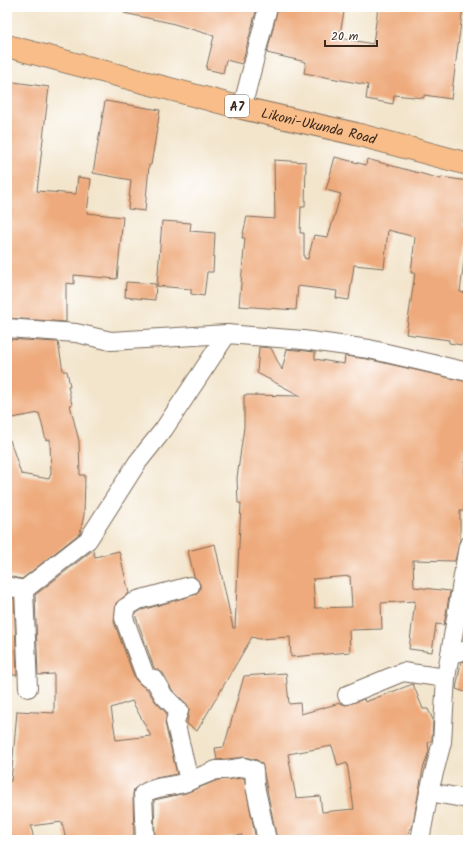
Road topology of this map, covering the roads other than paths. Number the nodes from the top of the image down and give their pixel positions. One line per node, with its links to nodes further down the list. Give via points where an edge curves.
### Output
1 (268, 7): 3 (street)
2 (7, 46): 3 (highway, Likoni-Ukunda Road / A7)
3 (242, 108): 4 (highway, Likoni-Ukunda Road / A7, via 356,134)
4 (468, 164)
5 (7, 328): 6 (street, via 76,333 111,341)
6 (227, 334): 7 (street, via 303,340 369,349); 10 (street, via 164,429 137,463 88,540)
7 (468, 372)
8 (468, 546): 12 (street)
9 (190, 586): 16 (street, via 138,600 125,608 124,618 145,675 154,679 164,696 179,711 175,721)
10 (15, 588): 14 (street)
11 (468, 650): 12 (street)
12 (450, 654): 13 (street)
13 (446, 678): 15 (street, via 403,672); 17 (street, via 442,742)
14 (28, 688)
15 (348, 694)
16 (189, 781): 19 (street, via 180,785 170,784 152,788 143,794); 20 (street, via 216,770 243,767 254,770)
17 (430, 792): 18 (street); 21 (street)
18 (468, 799)
19 (145, 840)
20 (267, 840)
21 (420, 840)

